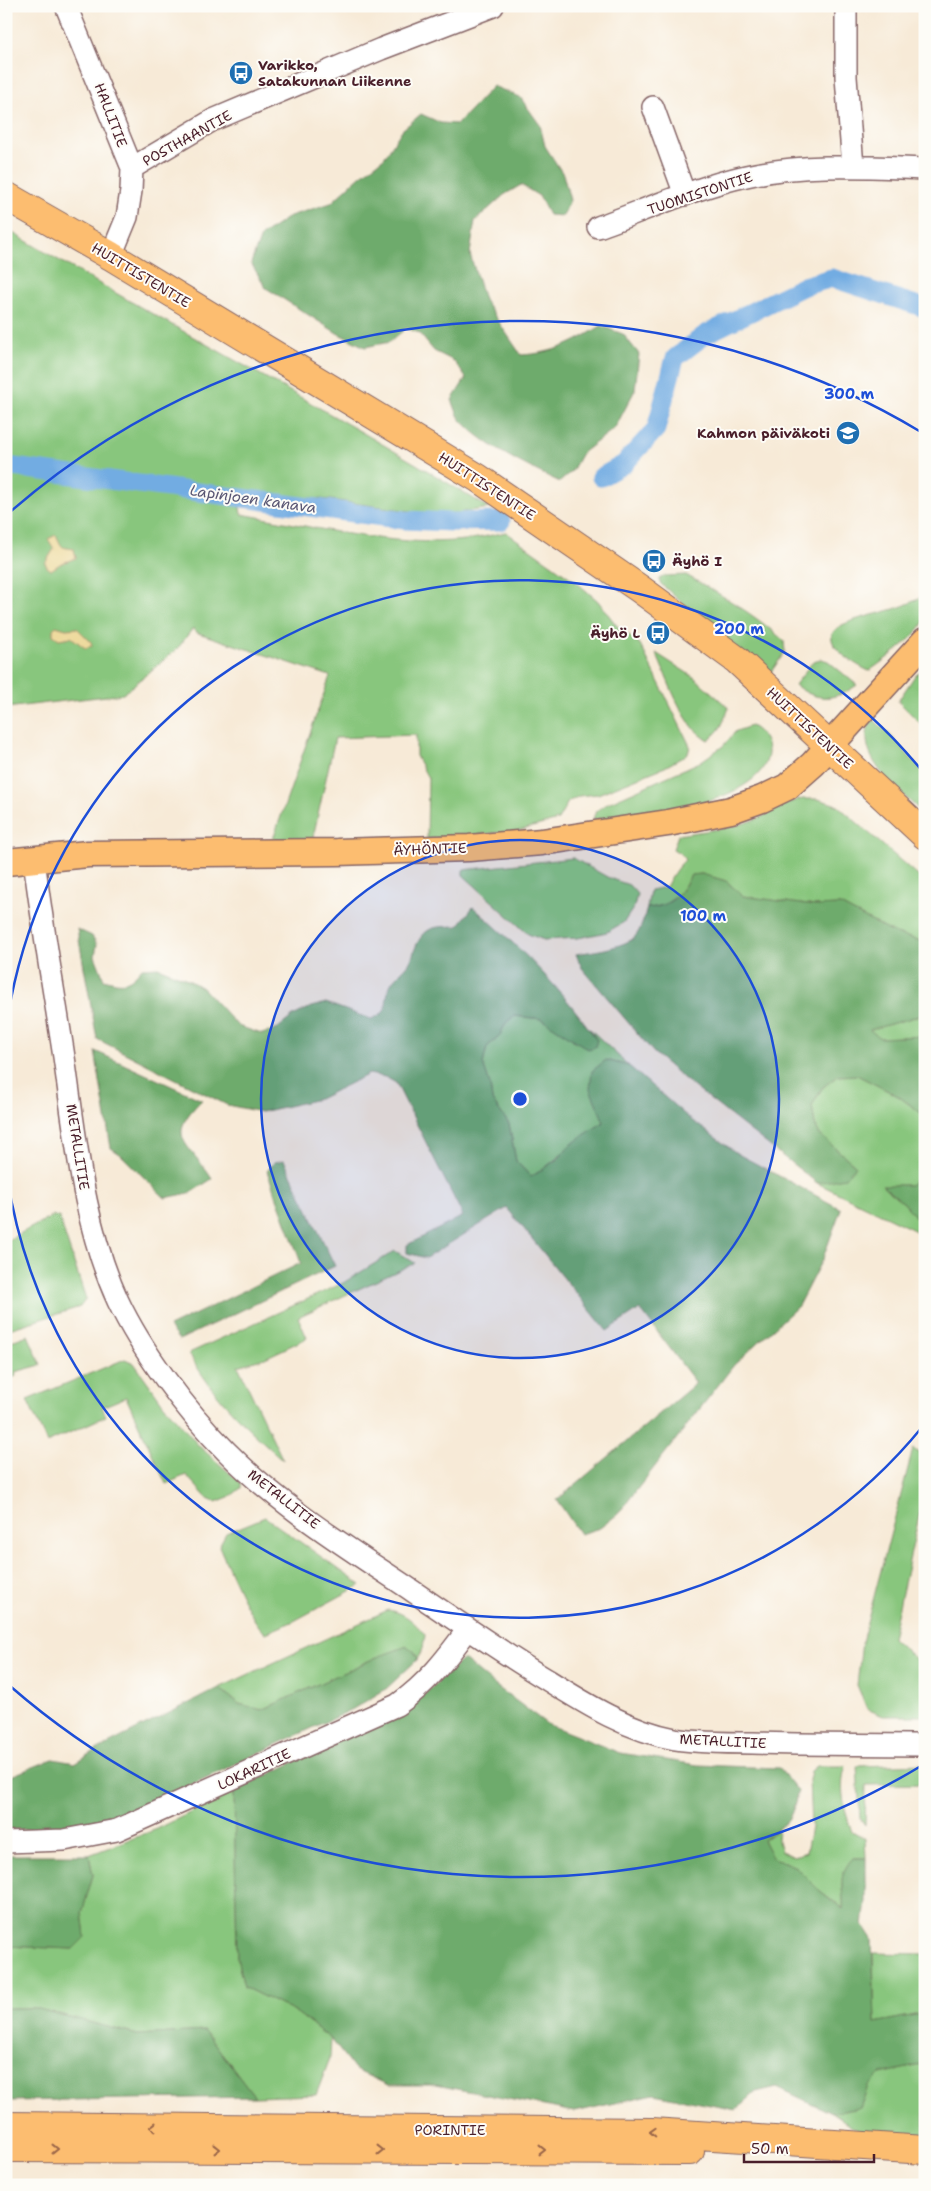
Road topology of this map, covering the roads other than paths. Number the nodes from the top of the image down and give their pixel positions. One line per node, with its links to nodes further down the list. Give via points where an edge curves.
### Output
1 (66, 6): 6 (street, HALLITIE)
2 (493, 6): 6 (street, POSTHAANTIE, via 213,120)
3 (846, 6): 5 (street, via 846,76)
4 (653, 107): 8 (street)
5 (853, 167): 7 (street, TUOMISTONTIE); 8 (street, TUOMISTONTIE, via 801,168 746,176)
6 (132, 168): 11 (street, HALLITIE, via 127,217)
7 (925, 169)
8 (685, 195): 10 (street, TUOMISTONTIE)
9 (6, 196): 11 (highway, HUITTISTENTIE)
10 (598, 227)
11 (110, 256): 13 (highway, HUITTISTENTIE, via 478,478 737,660)
12 (925, 641): 13 (main road, ÄYHÖNTIE)
13 (831, 747): 14 (highway, HUITTISTENTIE); 15 (main road, ÄYHÖNTIE, via 787,787 731,810 542,842 469,848 88,854)
14 (925, 835)
15 (34, 859): 16 (main road, ÄYHÖNTIE); 17 (street, METALLITIE, via 80,1164 99,1252 118,1302 144,1347 179,1396 228,1454 325,1532)
16 (6, 862)
17 (468, 1629): 18 (street, METALLITIE, via 596,1710 675,1739 804,1745); 19 (street, LOKARITIE, via 419,1689 398,1705 117,1830 64,1840)
18 (925, 1744)
19 (6, 1842)
20 (6, 2126): 22 (highway, PORINTIE, one-way to 20, via 652,2132)
21 (6, 2148): 22 (highway, PORINTIE, one-way to 22, via 658,2151)
22 (894, 2148): 23 (highway, PORINTIE)
23 (925, 2150)

